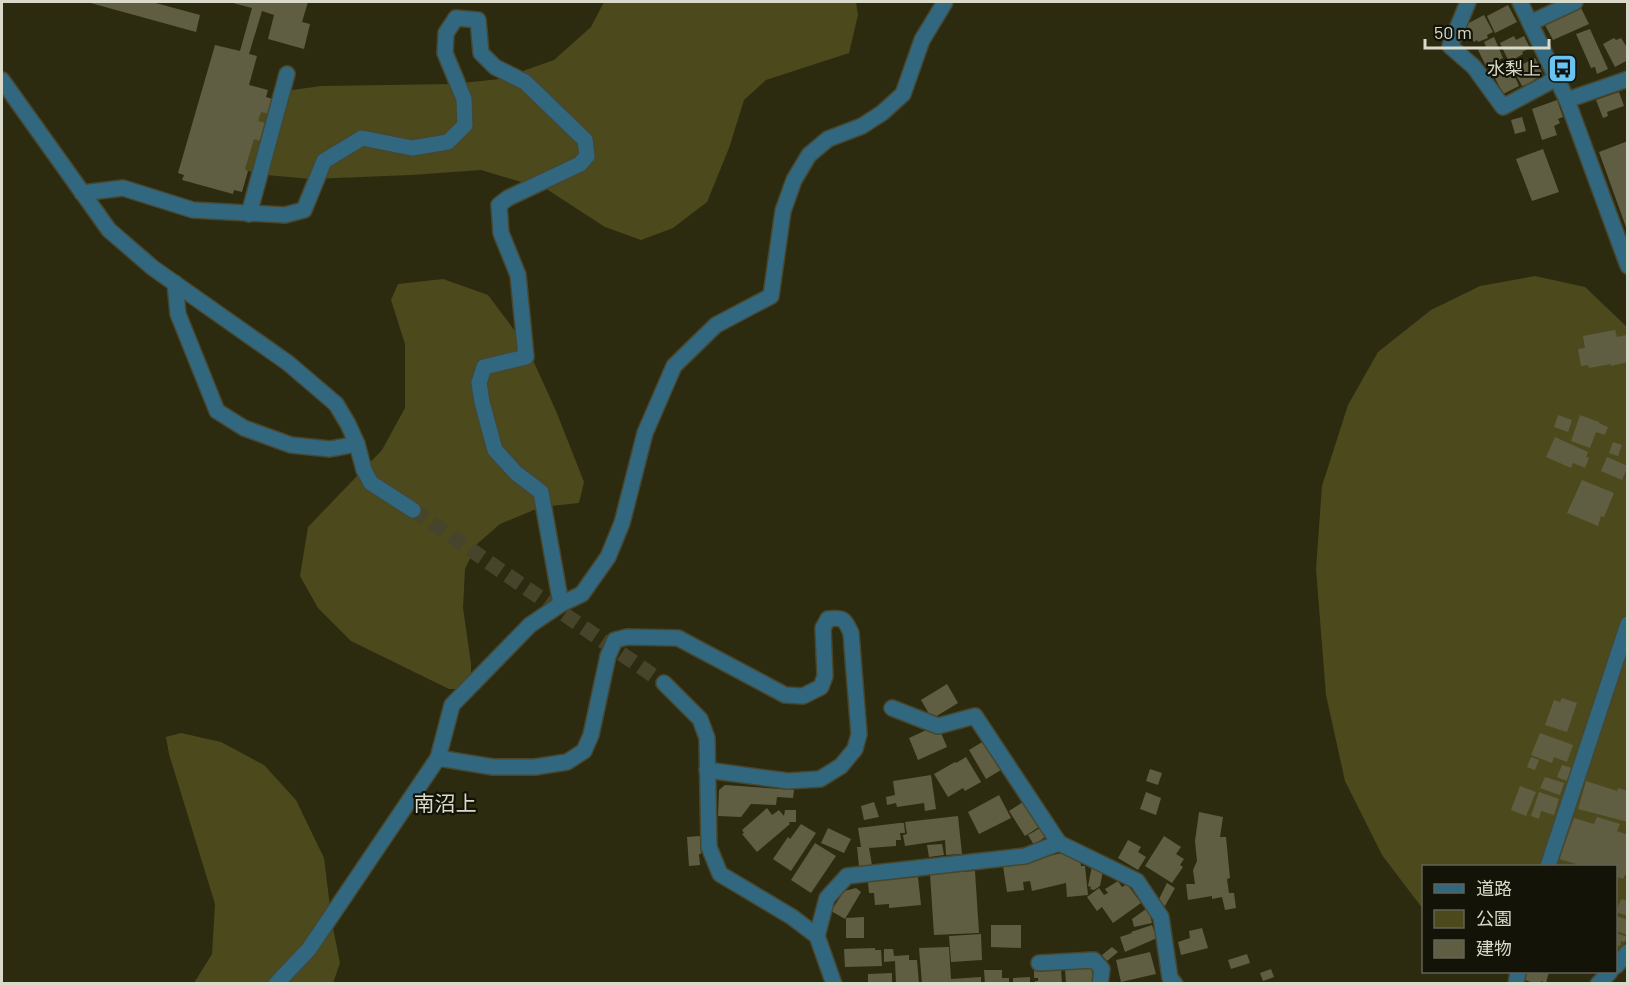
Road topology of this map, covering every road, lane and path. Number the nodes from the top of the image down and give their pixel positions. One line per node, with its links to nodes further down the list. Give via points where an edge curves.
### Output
1 (945, 2): 17 (street, via 922,39 903,94 862,126 828,139 809,155 794,180 783,211 771,297 716,325 674,366 645,433 622,523 608,557 582,594)
2 (1468, 2): 7 (street, via 1450,46 1474,67 1503,107)
3 (1520, 2): 5 (street)
4 (1575, 2): 5 (street)
5 (1530, 23): 7 (street)
6 (287, 74): 12 (street)
7 (1557, 78): 10 (street)
8 (1628, 79): 10 (street)
9 (2, 80): 11 (street)
10 (1567, 100): 13 (street)
11 (82, 193): 12 (street, via 123,188 193,210); 14 (street, via 109,230)
12 (249, 214): 17 (street, via 285,215 304,210 324,161 362,138 412,148 448,142 465,125 464,99 445,53 446,33 456,18 478,20 481,53 495,67 525,82 585,140 587,156 580,164 499,205 501,233 519,274 526,357 484,367 478,383 495,450 541,492)
13 (1628, 266)
14 (175, 283): 15 (street, via 288,363 336,404); 15 (street, via 178,314 217,411 244,428 291,445 330,449)
15 (357, 444): 16 (street, via 371,483)
16 (413, 510)
17 (561, 604): 21 (street, via 530,625 452,705)
18 (1628, 624): 24 (street)
19 (664, 683): 22 (street, via 700,719 707,738)
20 (892, 708): 23 (street, via 938,726 975,716)
21 (438, 758): 22 (street, via 493,767 567,762 584,751 588,743 608,656 615,640 627,637 678,638 785,695 803,696 821,687 825,676 824,628 828,619 846,622 851,633 859,734 855,749 841,766 820,779 788,781); 29 (street, via 309,949)
22 (707, 770): 25 (street, via 709,847 720,874)
23 (1059, 843): 25 (street, via 1025,856 847,876 827,898); 32 (street, via 1137,881 1161,917 1170,978)
24 (1549, 865)
25 (817, 936): 30 (street)
26 (1628, 952): 28 (street)
27 (1039, 963): 31 (street, via 1095,960 1102,969)
28 (1617, 965)
29 (276, 984)
30 (834, 984)
31 (1100, 984)
32 (1175, 984)

